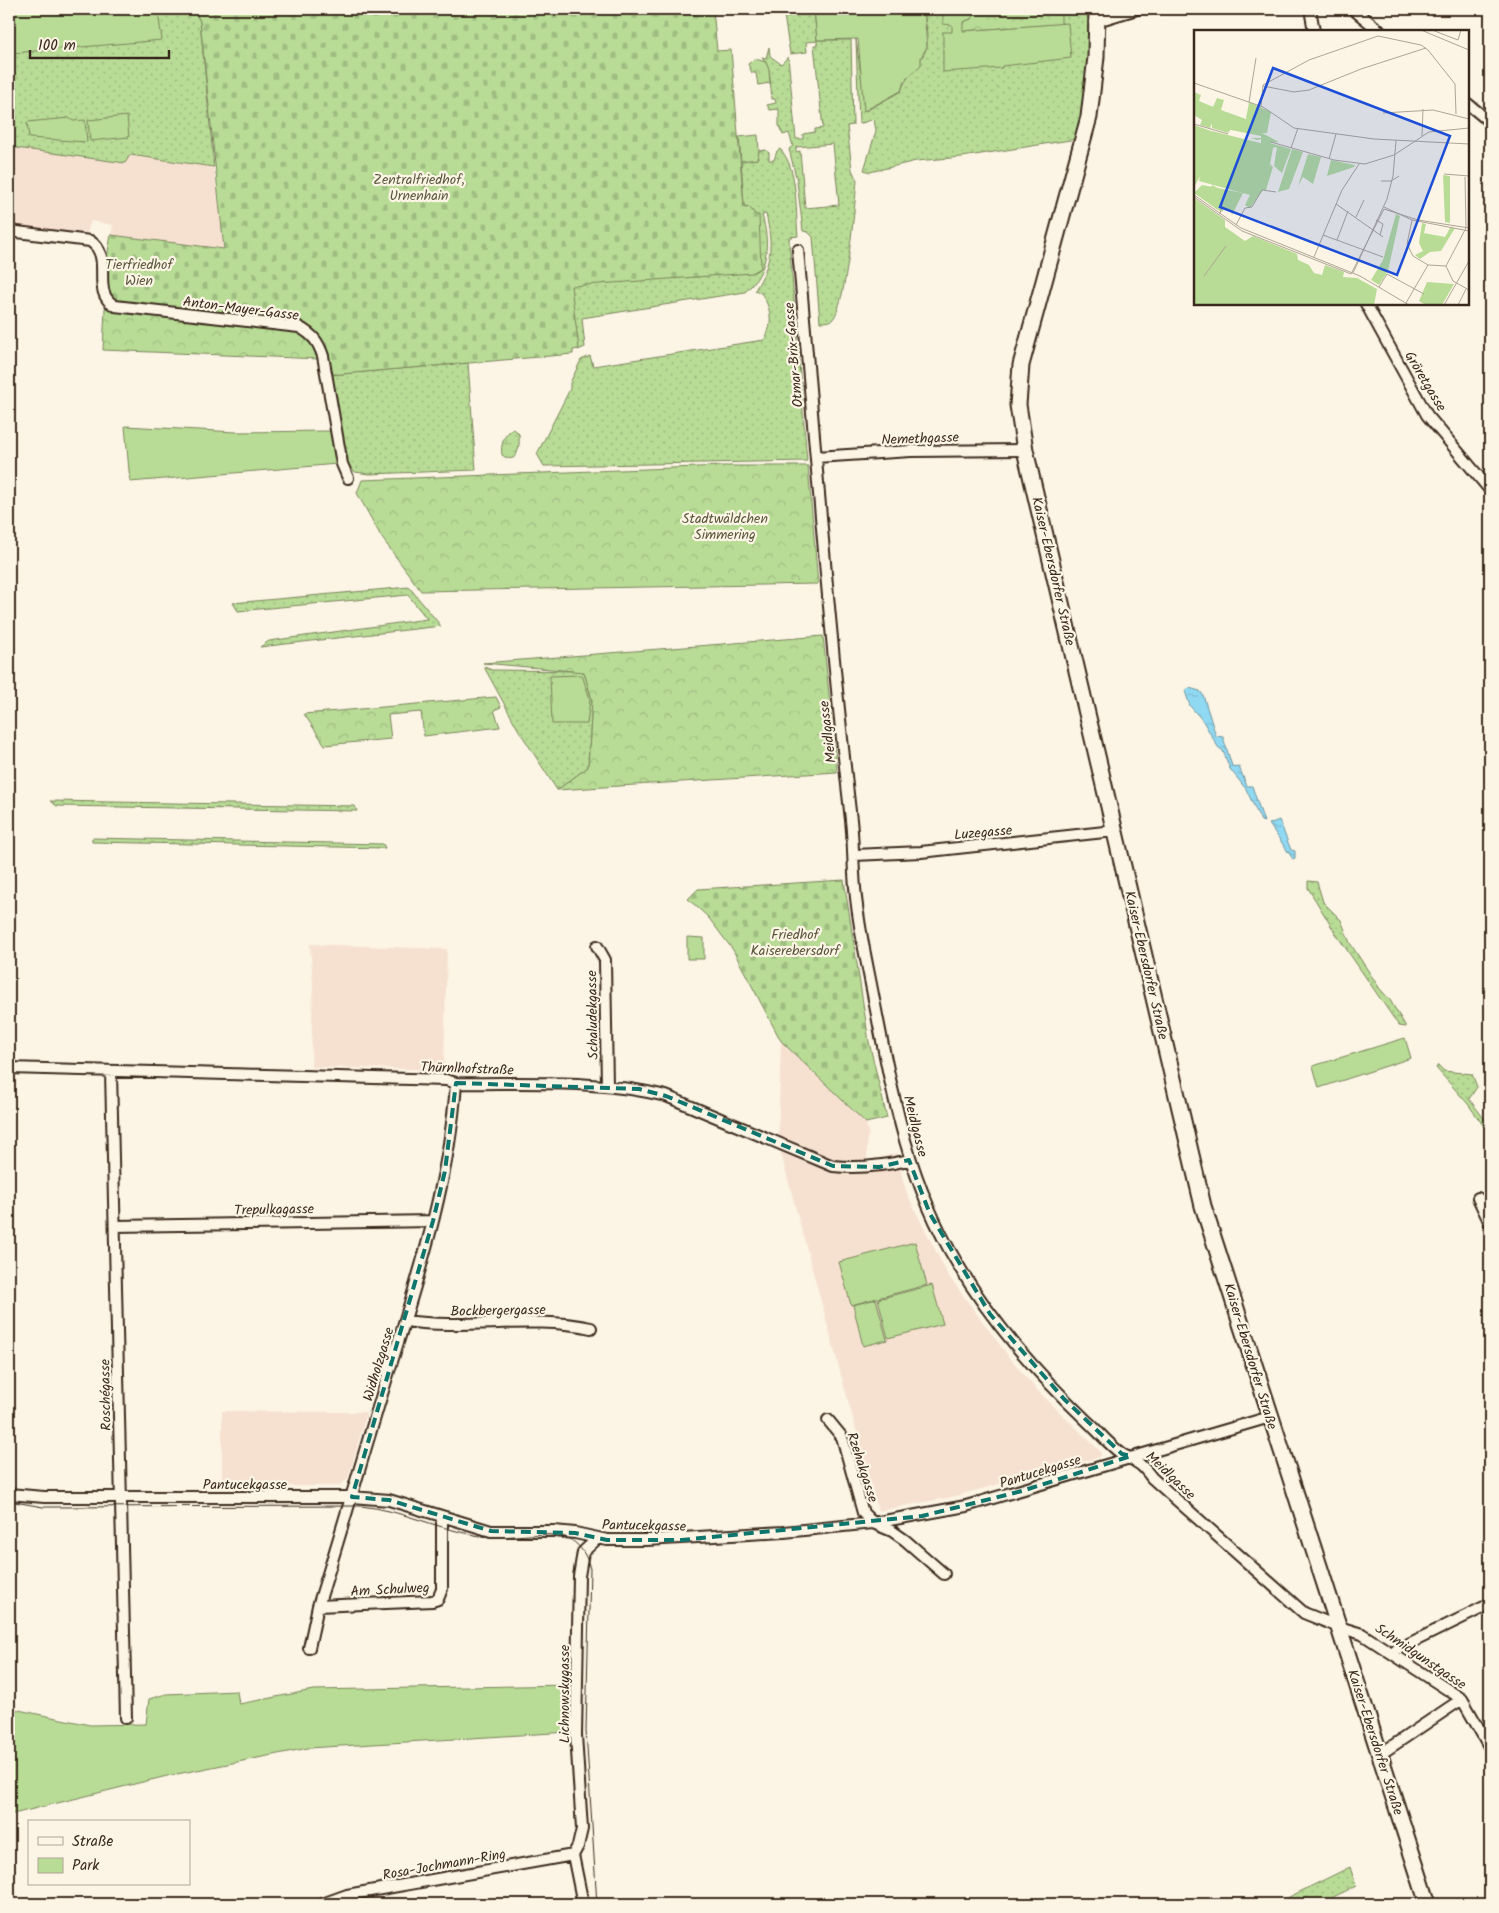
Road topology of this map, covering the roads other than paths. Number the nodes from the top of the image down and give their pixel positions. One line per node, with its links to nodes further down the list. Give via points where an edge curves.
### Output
1 (1137, 9): 4 (street)
2 (1310, 9): 5 (street)
3 (1353, 9): 6 (street)
4 (1097, 15): 12 (main road, Kaiser-Ebersdorfer Straße, via 1089,117 1021,365 1018,405)
5 (1314, 30)
6 (1379, 30)
7 (1469, 105): 8 (street)
8 (1490, 122)
9 (9, 230): 14 (street, Anton-Mayer-Gasse, via 90,241 98,246 102,253 102,291 115,306 299,327 310,333 318,342 322,356 342,464)
10 (798, 250): 13 (street, Otmar-Brix-Gasse)
11 (1367, 305): 15 (street, Gröretgasse, via 1427,414)
12 (1025, 450): 13 (street, Nemethgasse); 16 (main road, Kaiser-Ebersdorfer Straße)
13 (816, 457): 17 (street, Meidlgasse)
14 (348, 478)
15 (1490, 490)
16 (1114, 831): 17 (street, Luzegasse, via 921,852); 30 (main road, Kaiser-Ebersdorfer Straße, via 1203,1206)
17 (854, 855): 23 (street, Meidlgasse, via 869,974)
18 (597, 946): 22 (street, Schaludekgasse, via 606,960)
19 (9, 1068): 20 (street, Thürnlhofstraße)
20 (111, 1072): 21 (street, Thürnlhofstraße, via 446,1080); 27 (street, Roschégasse)
21 (456, 1083): 22 (street, Thürnlhofstraße); 25 (street, Widholzgasse, via 445,1171)
22 (607, 1086): 23 (street, Thürnlhofstraße, via 666,1096 833,1166 871,1168)
23 (909, 1160): 32 (street, Meidlgasse, via 930,1214 956,1263 990,1314 1021,1354 1064,1399 1122,1454)
24 (1478, 1198): 26 (street)
25 (433, 1221): 27 (street, Trepulkagasse); 28 (street, Widholzgasse)
26 (1490, 1223)
27 (115, 1226): 34 (street, Roschégasse)
28 (406, 1320): 29 (street, Bockbergergasse, via 432,1324 567,1323); 35 (street, Widholzgasse)
29 (591, 1328)
30 (1270, 1416): 32 (street, Pantucekgasse); 42 (main road, Kaiser-Ebersdorfer Straße)
31 (828, 1420): 37 (street, Rzehakgasse, via 842,1437 863,1513)
32 (1131, 1456): 37 (street, Pantucekgasse, via 966,1506); 42 (street, Meidlgasse, via 1304,1612)
33 (9, 1494): 34 (street, Pantucekgasse, via 44,1498)
34 (121, 1496): 35 (street, Pantucekgasse); 46 (street, Roschégasse)
35 (352, 1497): 36 (street, Pantucekgasse, via 380,1498); 41 (street, Widholzgasse)
36 (442, 1516): 38 (street, Pantucekgasse, via 491,1530 561,1532); 41 (street, Am Schulweg, via 442,1589 439,1598 432,1601)
37 (873, 1523): 38 (street, Pantucekgasse, via 710,1538); 39 (street, Rzehakgasse, via 905,1540)
38 (598, 1538): 49 (street, Lichnowskygasse, via 583,1552 579,1576 576,1735 582,1829)
39 (944, 1574)
40 (1490, 1604): 44 (street)
41 (318, 1606): 43 (street, Widholzgasse)
42 (1339, 1628): 44 (street, Schmidgunstgasse, via 1362,1634); 48 (main road, Kaiser-Ebersdorfer Straße)
43 (309, 1648)
44 (1392, 1652): 45 (street, Schmidgunstgasse)
45 (1462, 1699): 47 (street, Schmidgunstgasse); 48 (street)
46 (126, 1718)
47 (1490, 1748)
48 (1379, 1755): 52 (main road, Kaiser-Ebersdorfer Straße)
49 (573, 1855): 50 (street, Rosa-Jochmann-Ring, via 347,1895); 51 (street)
50 (322, 1904)
51 (583, 1904)
52 (1428, 1904)

